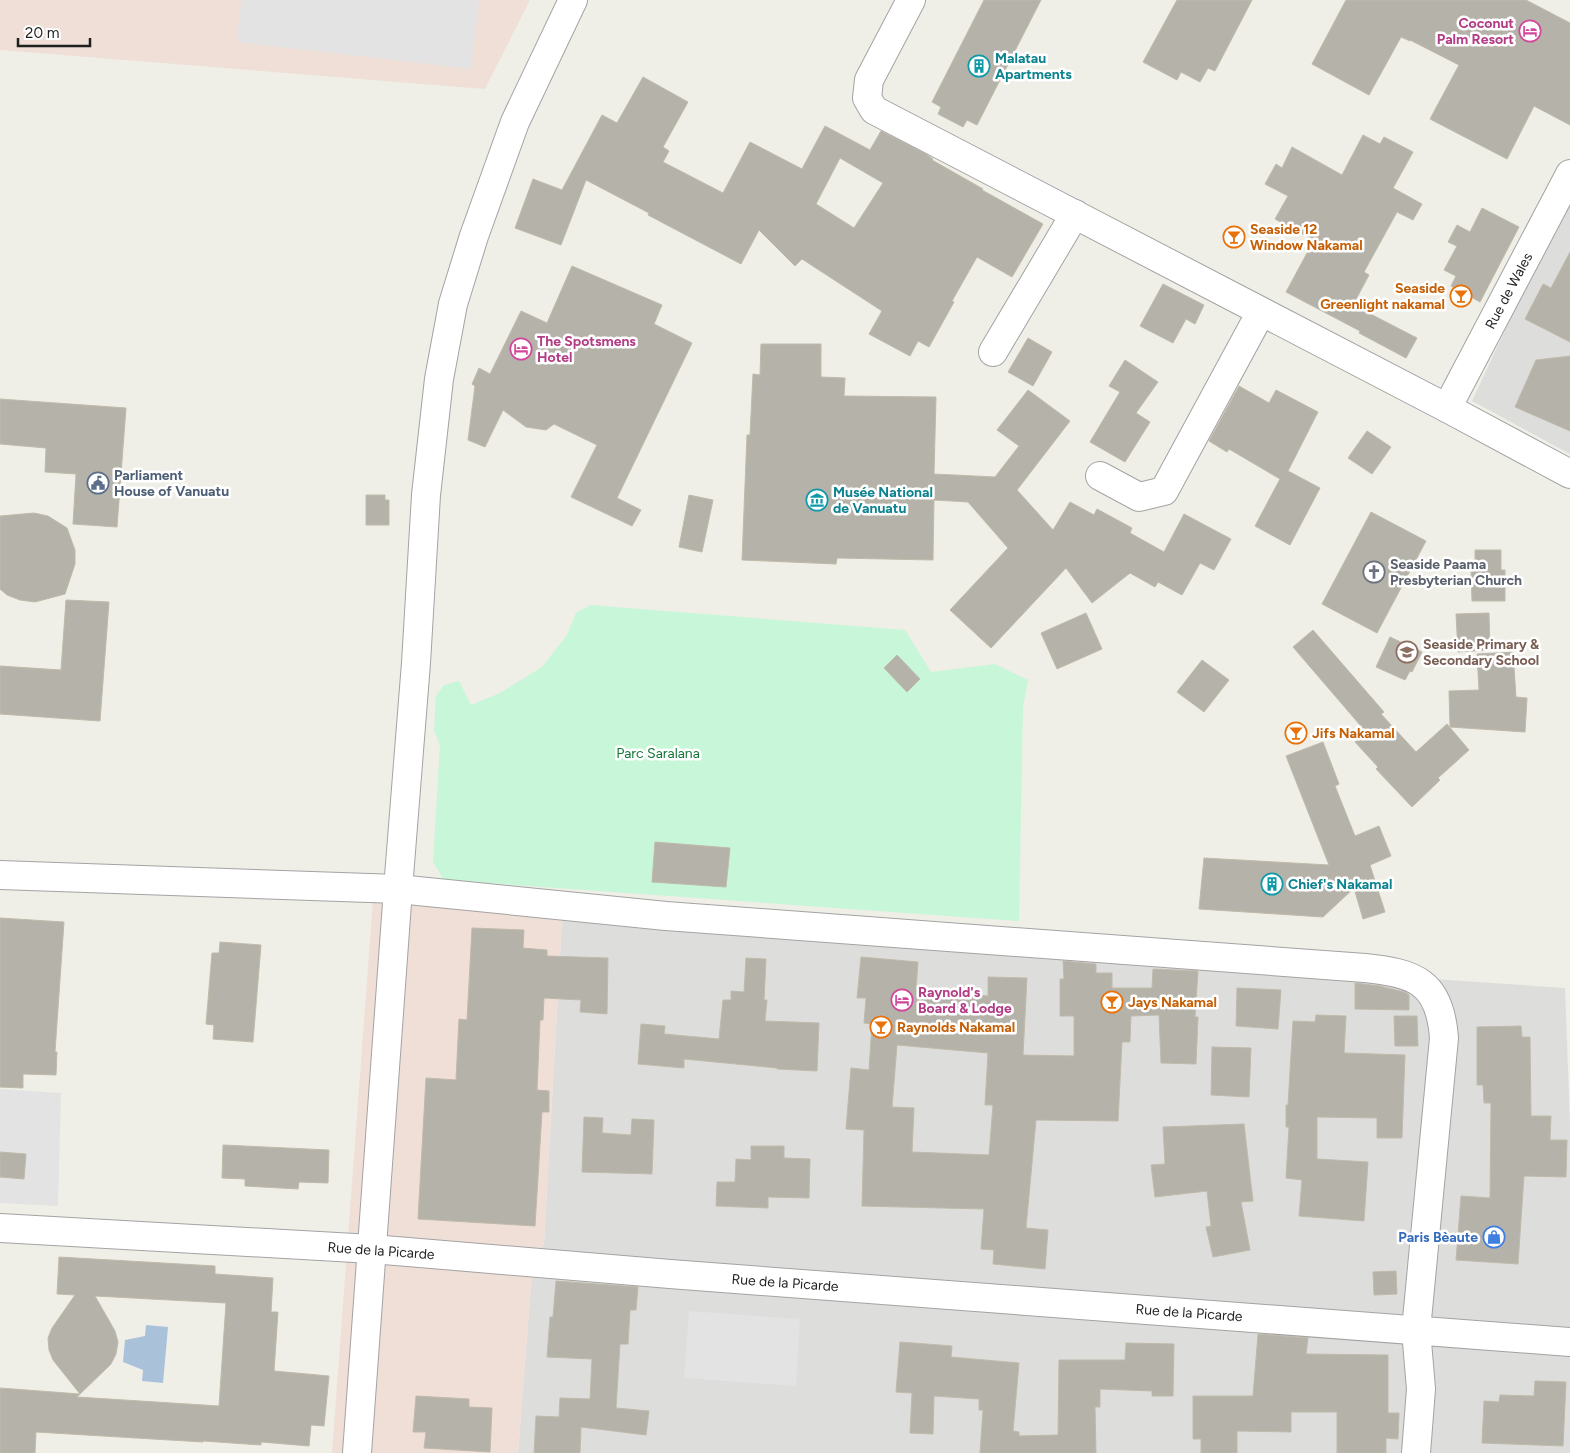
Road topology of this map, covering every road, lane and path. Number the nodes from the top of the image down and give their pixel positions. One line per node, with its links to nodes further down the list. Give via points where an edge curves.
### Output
1 (573, 0): 11 (street, via 514,122 453,304 439,379 426,495)
2 (911, 0): 4 (street, via 869,80 867,98 874,110)
3 (1570, 174): 7 (street, Rue de Wales)
4 (1075, 214): 5 (street); 6 (street)
5 (1261, 312): 7 (street); 9 (street, via 1164,491 1138,497)
6 (993, 352)
7 (1447, 408): 8 (street)
8 (1570, 474)
9 (1100, 476)
10 (0, 875): 11 (street)
11 (398, 889): 13 (street); 14 (street, via 666,916 1365,968 1395,971 1417,979 1429,989 1436,1003 1444,1038)
12 (0, 1228): 13 (street, Rue de la Picarde)
13 (372, 1249): 14 (street, Rue de la Picarde); 16 (street)
14 (1416, 1330): 15 (street, Rue de la Picarde); 17 (street, via 1421,1389)
15 (1570, 1342)
16 (357, 1453)
17 (1416, 1453)

